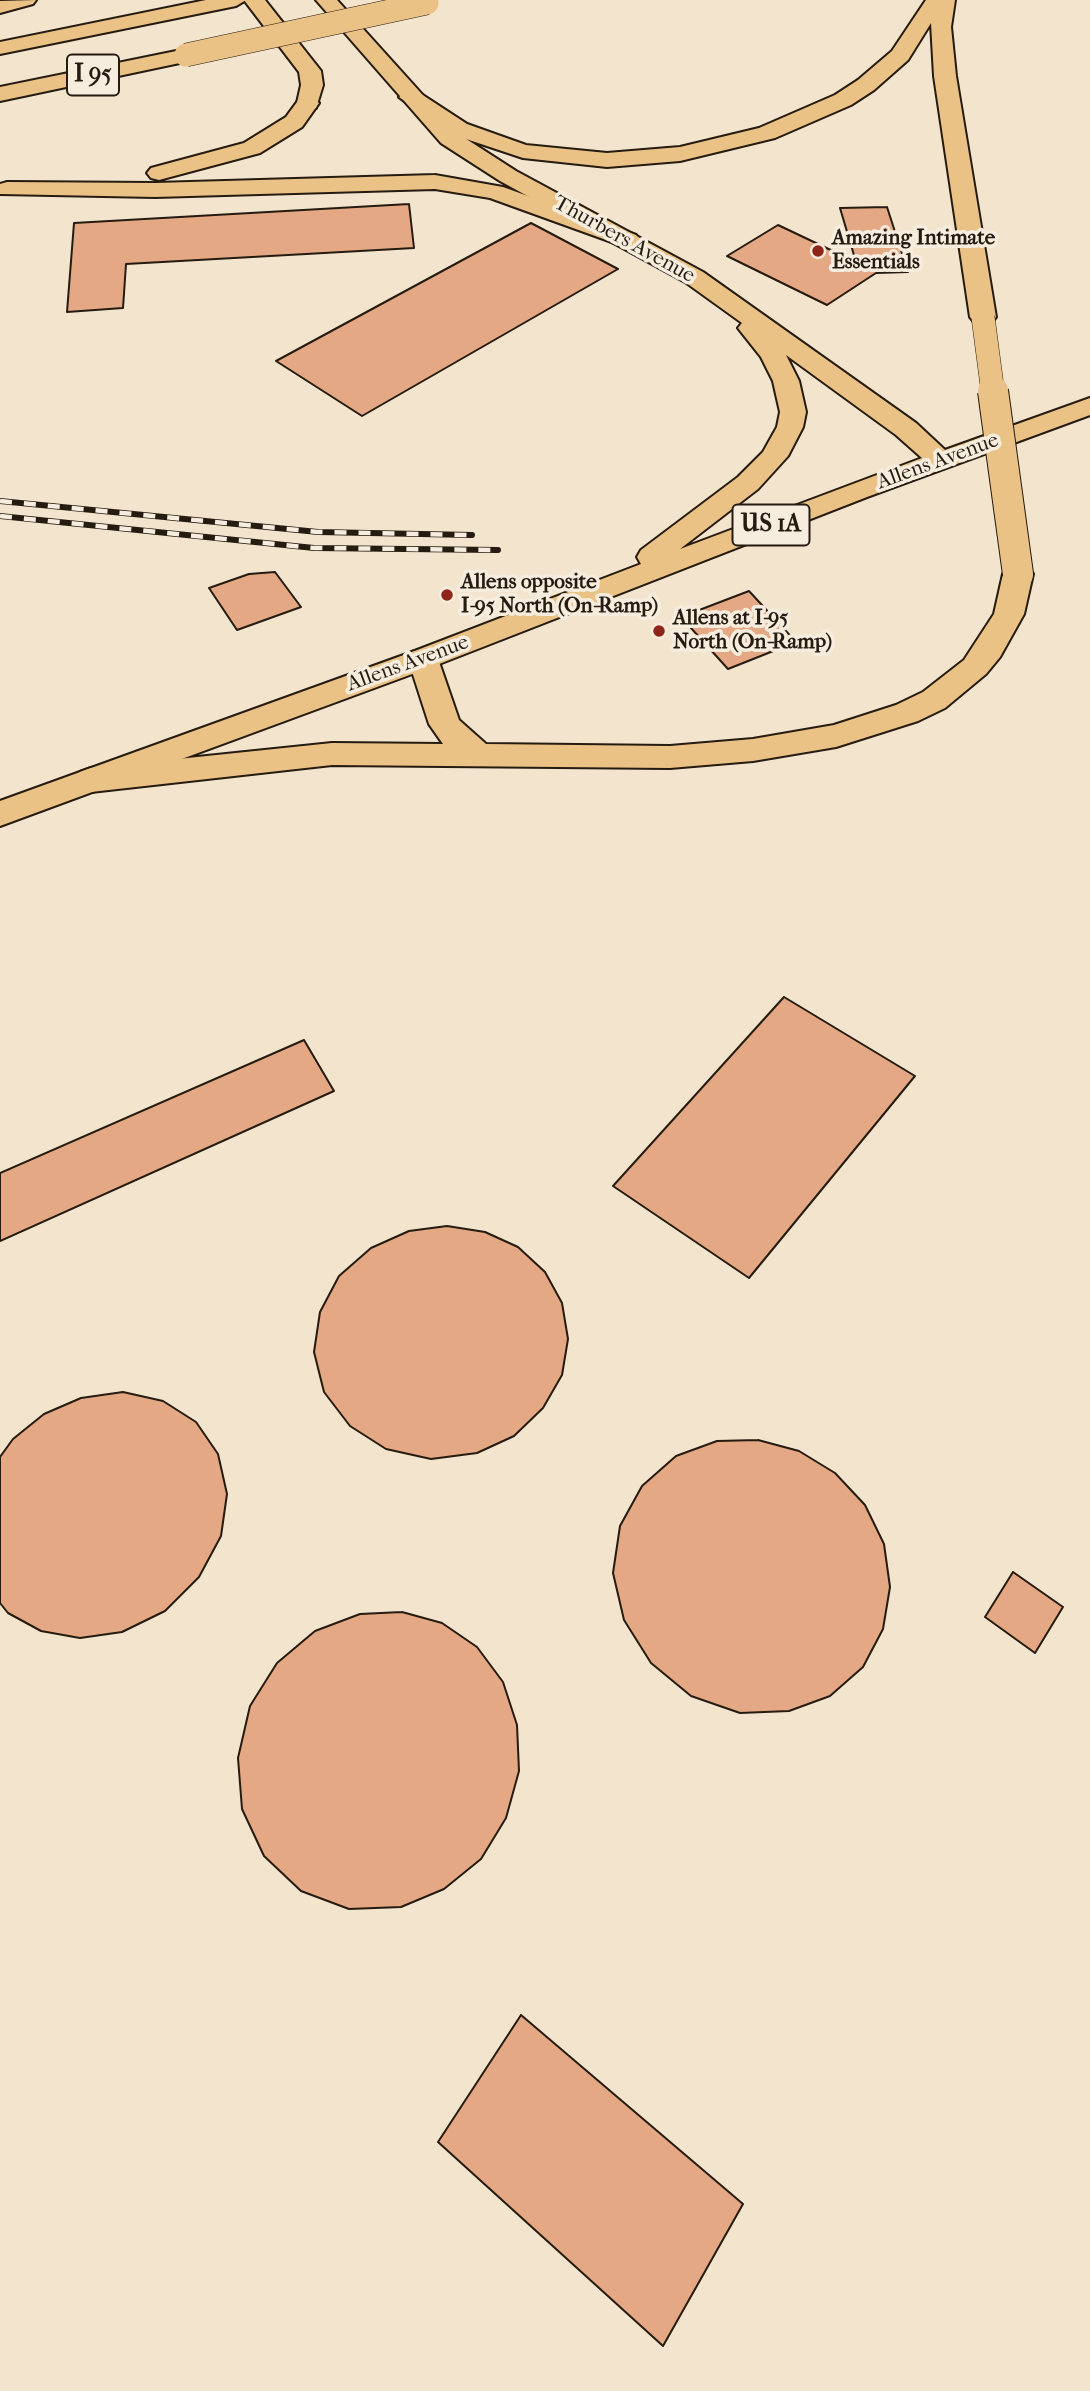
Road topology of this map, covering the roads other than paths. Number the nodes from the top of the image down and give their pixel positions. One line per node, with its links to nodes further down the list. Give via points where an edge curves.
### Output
1 (26, 0): 8 (main road)
2 (236, 0): 9 (main road, I 95)
3 (254, 0): 12 (main road, via 310,71 308,103 283,131 230,156 137,177)
4 (326, 0): 11 (main road, Thurbers Avenue)
5 (936, 0): 11 (main road, via 900,55 843,100 766,133 680,154 607,160 523,150 460,130)
6 (945, 0): 19 (main road, bridge, via 941,27 945,76 1018,574 1009,614 989,650 934,700 873,726 794,744 637,757)
7 (434, 1): 10 (main road, I 95, bridge)
8 (0, 7)
9 (0, 48)
10 (0, 94)
11 (410, 97): 13 (main road, Thurbers Avenue, via 466,150)
12 (3, 190): 13 (main road, via 435,182 495,192)
13 (628, 240): 14 (main road, Thurbers Avenue)
14 (727, 299): 16 (main road, Thurbers Avenue, via 906,429); 17 (main road, via 780,368 790,397 790,427 774,456 748,483)
15 (1090, 406): 16 (main road, Allens Avenue / US 1A)
16 (941, 461): 17 (main road, Allens Avenue / US 1A)
17 (601, 592): 18 (main road, Allens Avenue / US 1A)
18 (423, 659): 19 (main road, via 445,724); 20 (main road, Allens Avenue / US 1A)
19 (480, 755): 20 (main road, via 332,754)
20 (91, 780): 21 (main road, Allens Avenue / US 1A)
21 (0, 814)

